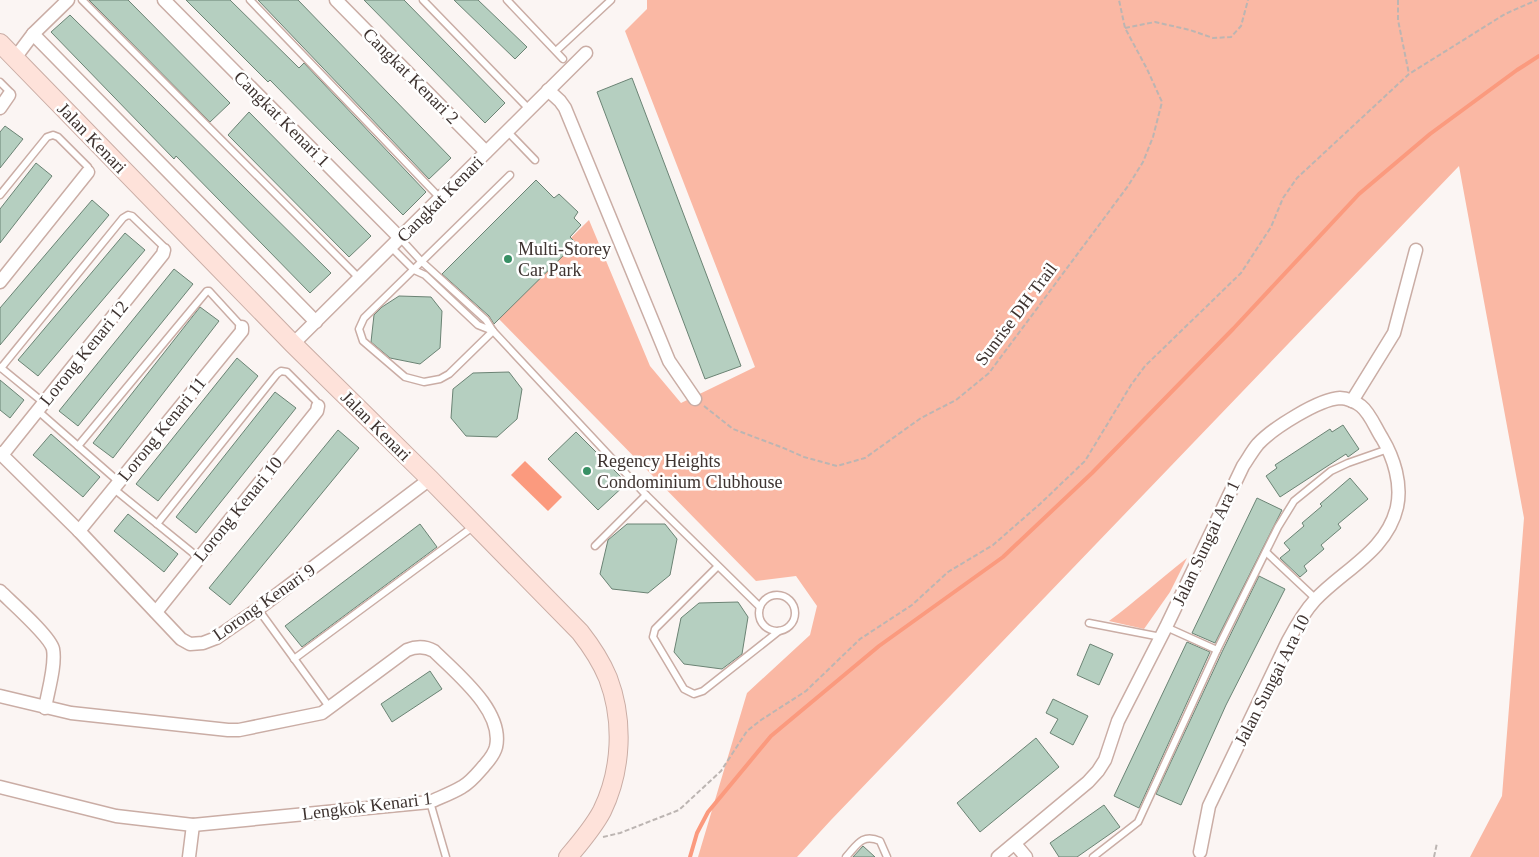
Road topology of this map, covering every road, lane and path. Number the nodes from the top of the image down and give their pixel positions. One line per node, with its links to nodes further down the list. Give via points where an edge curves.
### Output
1 (68, 0): 14 (street)
2 (82, 0): 37 (lane)
3 (164, 0): 32 (street, Cangkat Kenari 1)
4 (250, 0): 31 (lane)
5 (336, 0): 26 (street, Cangkat Kenari 2)
6 (423, 0): 24 (lane)
7 (507, 0): 18 (lane)
8 (611, 0): 18 (lane)
9 (1119, 0): 13 (path, Sunrise DH Trail)
10 (1248, 0): 13 (path, via 1240,26 1231,37 1213,38 1155,22)
11 (1398, 0): 19 (path, via 1398,20)
12 (1537, 0): 19 (path, via 1506,14)
13 (1125, 28): 44 (path, Sunrise DH Trail, via 1162,102 1153,137 1128,186 990,373 956,400 921,418 865,458 837,466 804,457 733,429)
14 (33, 34): 17 (street); 39 (street)
15 (0, 42): 17 (street, Jalan Kenari)
16 (586, 53): 18 (street, Cangkat Kenari)
17 (15, 58): 42 (street, Jalan Kenari)
18 (564, 59): 21 (street, Cangkat Kenari)
19 (1409, 74): 77 (path, via 1297,178 1241,273 1145,366 1085,461 1040,504 993,545 948,572 912,605 860,639 806,691 747,731 721,770 679,810 620,833)
20 (0, 82): 22 (lane)
21 (548, 90): 24 (street, Cangkat Kenari); 44 (street, via 565,108 669,361)
22 (9, 95): 23 (street)
23 (0, 108)
24 (529, 109): 25 (street, Cangkat Kenari)
25 (507, 131): 26 (street, Cangkat Kenari); 27 (lane)
26 (486, 152): 31 (street, Cangkat Kenari)
27 (535, 160)
28 (88, 172): 30 (lane, via 88,167 53,135 47,137); 38 (street)
29 (510, 175): 35 (lane)
30 (0, 195)
31 (440, 198): 32 (street, Cangkat Kenari)
32 (396, 242): 35 (lane); 36 (lane); 37 (street, Cangkat Kenari)
33 (164, 250): 43 (lane, via 128,215); 47 (street, Lorong Kenari 12)
34 (1416, 250): 45 (street, via 1394,333)
35 (422, 261): 36 (lane); 41 (lane, via 486,320)
36 (413, 269): 41 (lane, via 425,275 478,325); 41 (lane, via 364,318 359,329 363,341 405,377 424,382 440,380)
37 (360, 278): 39 (street, Cangkat Kenari)
38 (0, 282)
39 (316, 322): 42 (street, Cangkat Kenari)
40 (242, 326): 48 (lane, via 206,291); 52 (street, Lorong Kenari 11, via 242,331)
41 (493, 331): 53 (lane)
42 (293, 344): 51 (street, Jalan Kenari)
43 (1, 367): 47 (lane)
44 (695, 399)
45 (1352, 401): 49 (street, Jalan Sungai Ara 10, via 1364,409); 68 (street, Jalan Sungai Ara 1, via 1339,398 1320,404 1301,413 1258,444 1243,466)
46 (318, 406): 54 (lane, via 287,372 281,371); 59 (street, Lorong Kenari 10, via 318,411)
47 (41, 407): 48 (lane); 50 (street, Lorong Kenari 12)
48 (78, 446): 52 (lane)
49 (1388, 449): 58 (lane, via 1331,470 1294,500); 62 (street, Jalan Sungai Ara 10, via 1399,490 1389,526 1382,540)
50 (1, 454): 56 (street, Lorong Kenari 9)
51 (430, 480): 55 (street, Jalan Kenari); 64 (street, Lorong Kenari 9)
52 (116, 486): 54 (lane); 56 (street, Lorong Kenari 11)
53 (646, 495): 57 (lane); 60 (lane)
54 (157, 524): 59 (lane)
55 (475, 525): 70 (lane); 77 (street, Jalan Kenari, via 580,632 607,676 615,704 619,740 614,776 602,811)
56 (79, 531): 65 (street, Lorong Kenari 9)
57 (595, 546)
58 (1266, 552): 62 (lane); 69 (lane)
59 (199, 558): 65 (street, Lorong Kenari 10)
60 (716, 567): 63 (lane); 67 (lane, via 655,628 653,637 684,689 694,694 703,691)
61 (0, 591): 72 (street, via 52,647 54,660)
62 (1316, 600): 80 (street, Jalan Sungai Ara 10, via 1288,641 1209,806)
63 (760, 607): 67 (lane, via 758,613 762,624 770,631); 67 (lane, via 763,601 775,595 793,604 795,618 792,624)
64 (258, 609): 65 (street, Lorong Kenari 9, via 216,638 190,644 181,639); 70 (lane)
65 (156, 612)
66 (1089, 623): 68 (lane)
67 (779, 631)
68 (1163, 632): 69 (lane); 79 (street, Jalan Sungai Ara 1, via 1118,721 1098,771)
69 (1218, 650): 88 (lane, via 1138,822)
70 (294, 658): 73 (lane)
71 (0, 696): 72 (street, Lengkok Kenari 1)
72 (46, 708): 73 (street, Lengkok Kenari 1, via 239,730 322,713)
73 (330, 708): 75 (street, Lengkok Kenari 1, via 407,650 420,646 434,651 472,688 494,718 497,728 493,756 471,781)
74 (0, 787): 76 (street, Lengkok Kenari 1, via 116,816)
75 (430, 802): 76 (street, Lengkok Kenari 1); 82 (lane)
76 (193, 825): 81 (street)
77 (581, 842): 83 (street, Jalan Kenari)
78 (1437, 843): 89 (path)
79 (1015, 844): 86 (street, Jalan Sungai Ara 1); 87 (street)
80 (1200, 852)
81 (189, 857)
82 (446, 857)
83 (568, 857)
84 (846, 857): 85 (lane, via 863,839 872,837 880,841)
85 (887, 857)
86 (998, 857)
87 (1026, 857)
88 (1093, 857)
89 (1434, 857)

